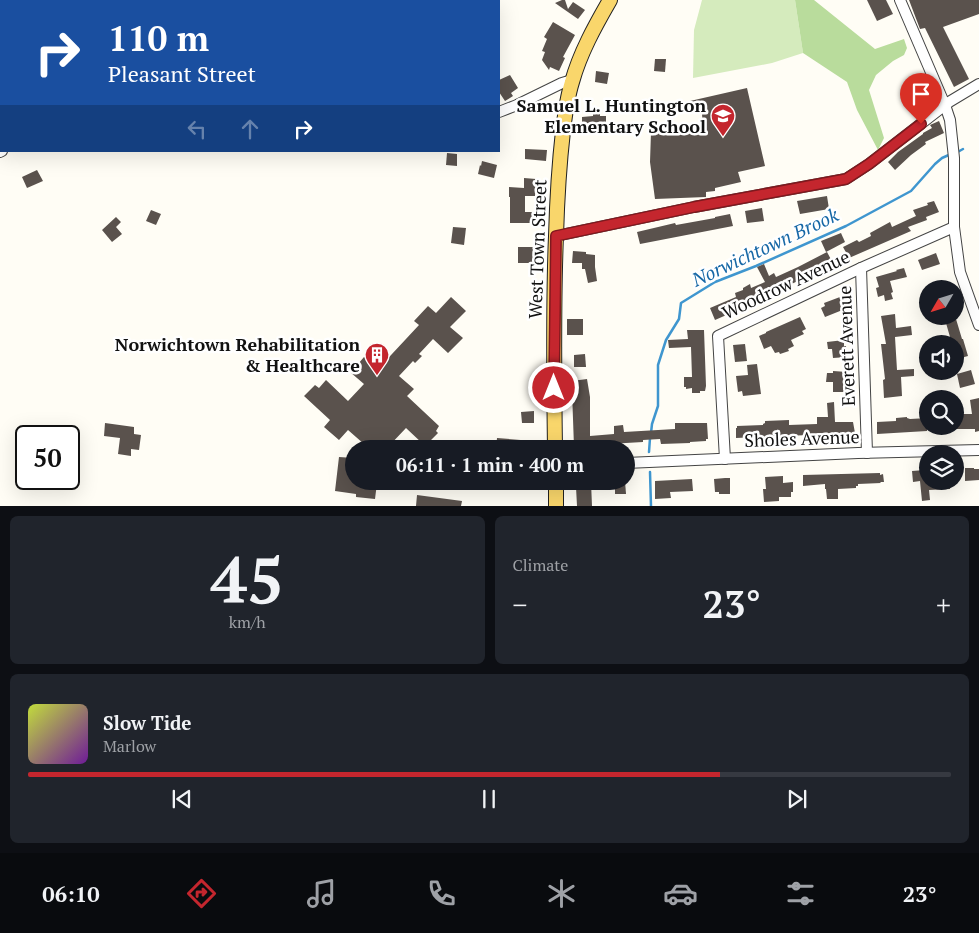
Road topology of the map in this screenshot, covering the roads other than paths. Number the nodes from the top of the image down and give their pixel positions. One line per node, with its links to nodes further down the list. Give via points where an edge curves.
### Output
1 (610, 0): 3 (main road, West Town Street)
2 (900, 0): 5 (street)
3 (572, 80): 6 (street); 8 (main road, West Town Street, via 561,146)
4 (979, 84): 5 (street)
5 (945, 105): 7 (street, via 954,153); 8 (street, via 846,179)
6 (500, 112)
7 (954, 227): 9 (street, Woodrow Avenue); 10 (street, via 960,272)
8 (556, 236): 11 (main road, West Town Street)
9 (861, 268): 13 (street, Everett Avenue); 14 (street, Woodrow Avenue, via 718,336)
10 (979, 325)
11 (555, 440)
12 (979, 450): 13 (street, Sholes Avenue)
13 (867, 453): 14 (street, Sholes Avenue)
14 (725, 459): 15 (street, Sholes Avenue)
15 (635, 463)
16 (556, 490): 17 (main road)
17 (556, 506)

